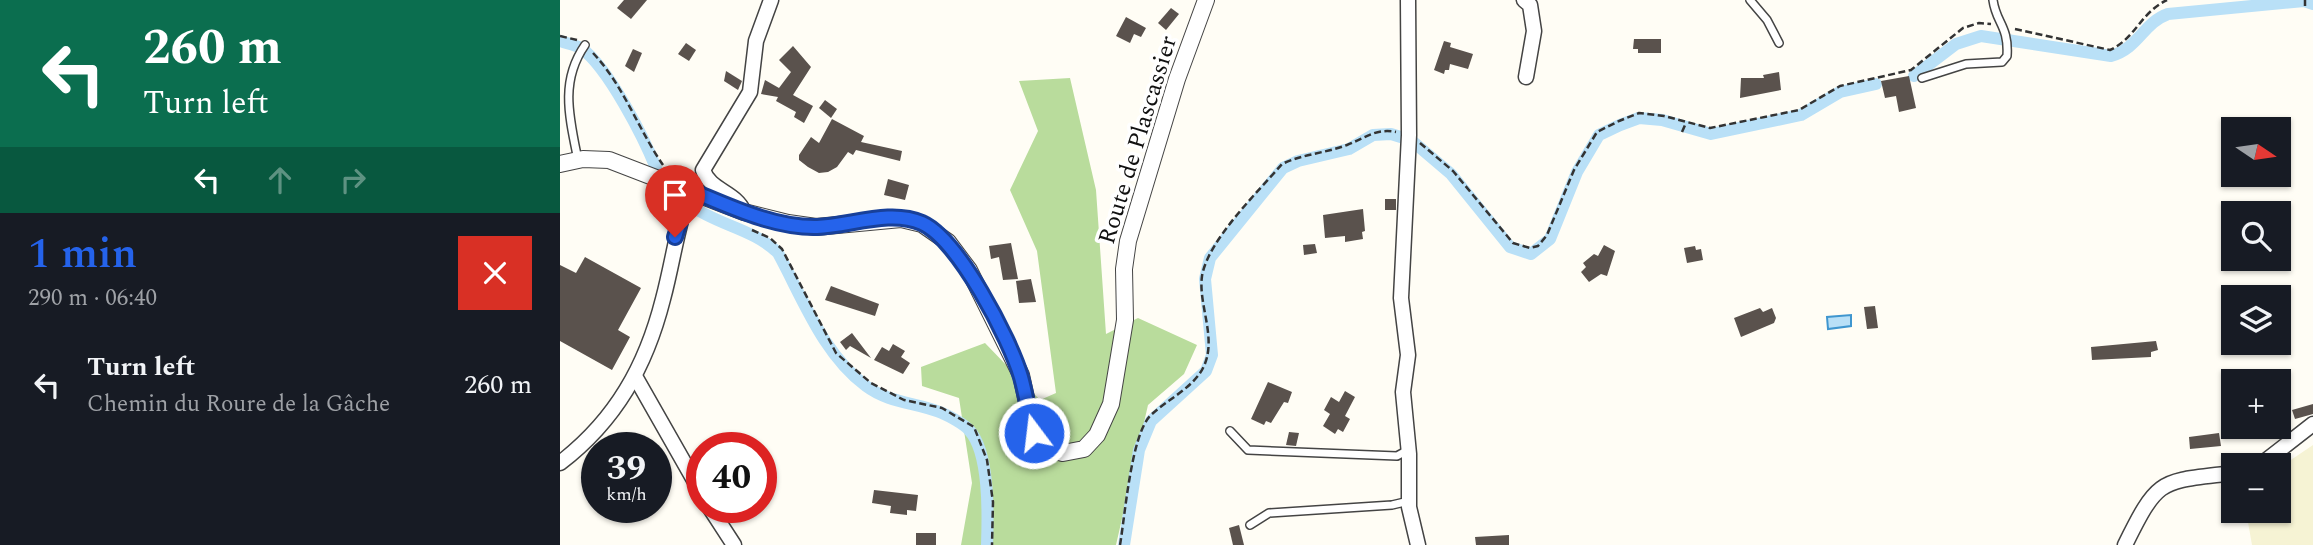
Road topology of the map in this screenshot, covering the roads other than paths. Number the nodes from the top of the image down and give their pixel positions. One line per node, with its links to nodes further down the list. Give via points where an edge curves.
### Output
1 (771, 0): 14 (street, via 756,41 750,92 703,170 707,181 739,200)
2 (1206, 0): 14 (street, Route de Plascassier, via 1128,241 1125,320 1111,404 1097,435 1084,449 1063,453 1049,449 1034,433 1021,375 969,270 948,242 922,223 901,219 816,227)
3 (1408, 0): 18 (street, via 1409,135 1401,299 1408,355 1403,392)
4 (1524, 0): 9 (street, via 1530,5 1534,31)
5 (1750, 0): 7 (lane)
6 (1993, 0): 10 (lane, via 2006,30 2007,55 2002,62 1966,64)
7 (1779, 43)
8 (585, 45): 11 (lane, via 566,70 562,86)
9 (1526, 77)
10 (1922, 78)
11 (578, 160): 12 (street, Route de Plascassier); 13 (street, Route de Plascassier, via 609,160)
12 (560, 164)
13 (690, 190): 14 (street, Route de Plascassier); 15 (street, via 649,350)
14 (746, 220)
15 (636, 378): 20 (street, via 596,431); 21 (street)
16 (2313, 424): 19 (street)
17 (1230, 430): 18 (lane, via 1248,450 1271,453 1397,456)
18 (1408, 449): 23 (street)
19 (2276, 453)
20 (560, 463)
21 (686, 466)
22 (2221, 474): 28 (street, via 2166,484 2150,497)
23 (1409, 502): 25 (lane, via 1269,513); 27 (street)
24 (720, 523): 26 (street)
25 (1250, 525)
26 (734, 545)
27 (1418, 545)
28 (2125, 545)

